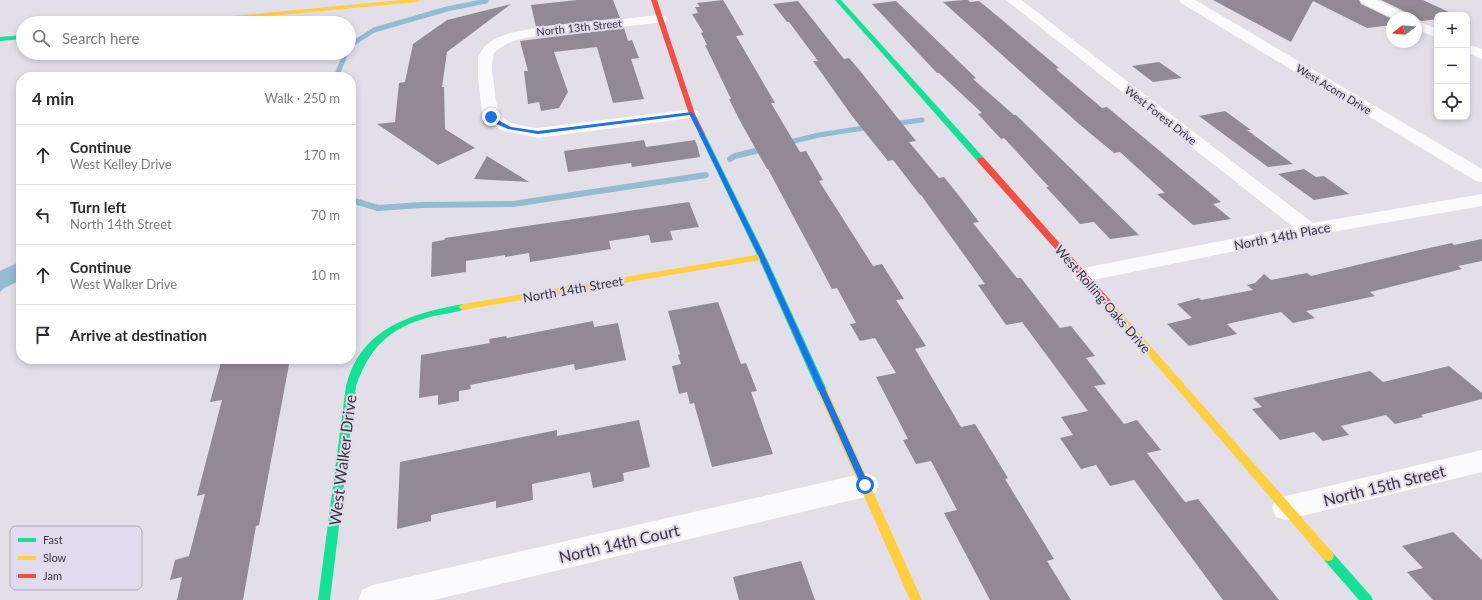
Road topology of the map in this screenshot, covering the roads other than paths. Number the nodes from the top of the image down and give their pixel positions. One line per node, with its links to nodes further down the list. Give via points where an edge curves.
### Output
1 (418, 0): 8 (street)
2 (654, 0): 9 (street)
3 (838, 0): 21 (street, West Rolling Oaks Drive)
4 (1013, 0): 19 (street, West Forest Drive)
5 (1186, 0): 17 (street, West Acorn Drive)
6 (1367, 0): 7 (street)
7 (1392, 12)
8 (252, 16)
9 (660, 19): 16 (street); 16 (street, North 13th Street, via 537,32 500,42 491,48 485,57 491,117 510,128 544,132)
10 (1422, 27): 11 (street)
11 (1434, 33)
12 (16, 38): 13 (street)
13 (0, 39)
14 (1470, 49): 15 (street)
15 (1482, 55)
16 (692, 114): 20 (street)
17 (1482, 177)
18 (1482, 200): 19 (street, North 14th Place)
19 (1309, 230): 21 (street, North 14th Place)
20 (762, 257): 22 (street, North 14th Street, via 446,310 414,317); 24 (street)
21 (1083, 275): 25 (street, West Rolling Oaks Drive)
22 (386, 330): 26 (street, West Walker Drive, via 360,362 351,386)
23 (1482, 461): 25 (street, North 15th Street)
24 (865, 485): 27 (street, North 14th Court); 28 (street)
25 (1286, 508): 29 (street, West Rolling Oaks Drive)
26 (324, 600)
27 (373, 600)
28 (916, 600)
29 (1367, 600)

